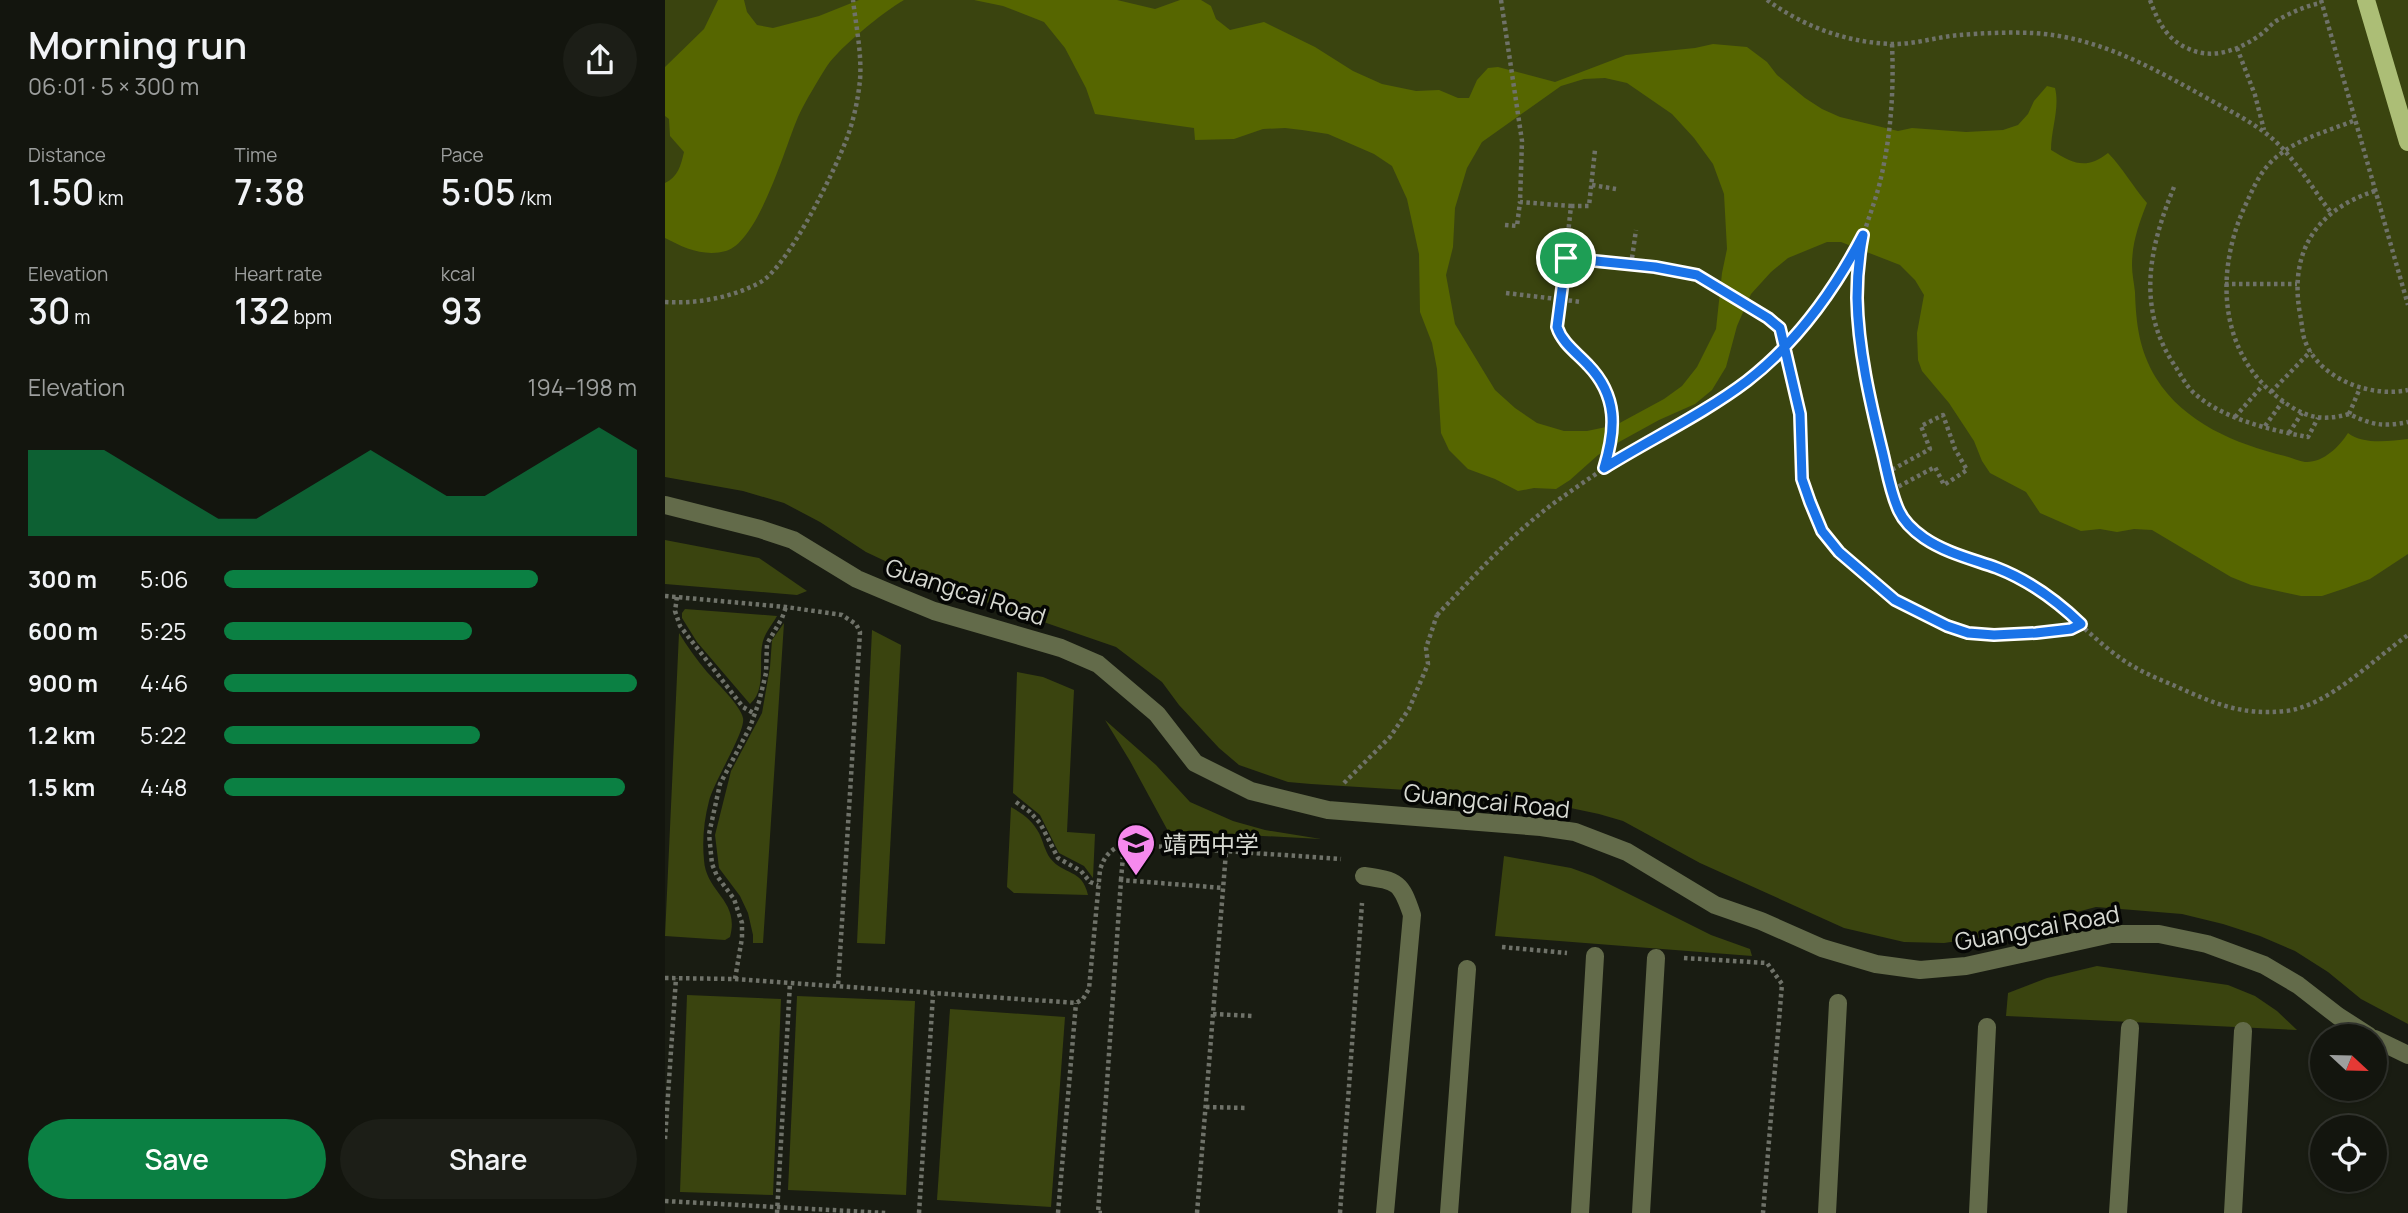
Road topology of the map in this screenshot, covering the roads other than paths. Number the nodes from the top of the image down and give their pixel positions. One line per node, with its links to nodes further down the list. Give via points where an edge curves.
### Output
1 (2366, 0): 2 (main road)
2 (2408, 142)
3 (665, 505): 9 (street, Guangcai Road, via 793,540 857,579 914,603 1098,664 1157,714 1195,763 1251,791 1328,810 1575,832 1627,852 1715,905 1822,948 1876,964 1920,970 1966,966 2111,934 2159,934 2207,944 2264,965)
4 (1364, 876): 15 (street, via 1392,880 1405,894 1412,915)
5 (1595, 956): 17 (street)
6 (1656, 958): 18 (street)
7 (1467, 969): 16 (street)
8 (1838, 1003): 19 (street)
9 (2350, 1024)
10 (1987, 1027): 20 (street)
11 (2130, 1028): 21 (street)
12 (2243, 1031): 22 (street)
13 (2387, 1045): 14 (street)
14 (2408, 1055)
15 (1385, 1213)
16 (1449, 1213)
17 (1580, 1213)
18 (1641, 1213)
19 (1827, 1213)
20 (1978, 1213)
21 (2118, 1213)
22 (2232, 1213)

